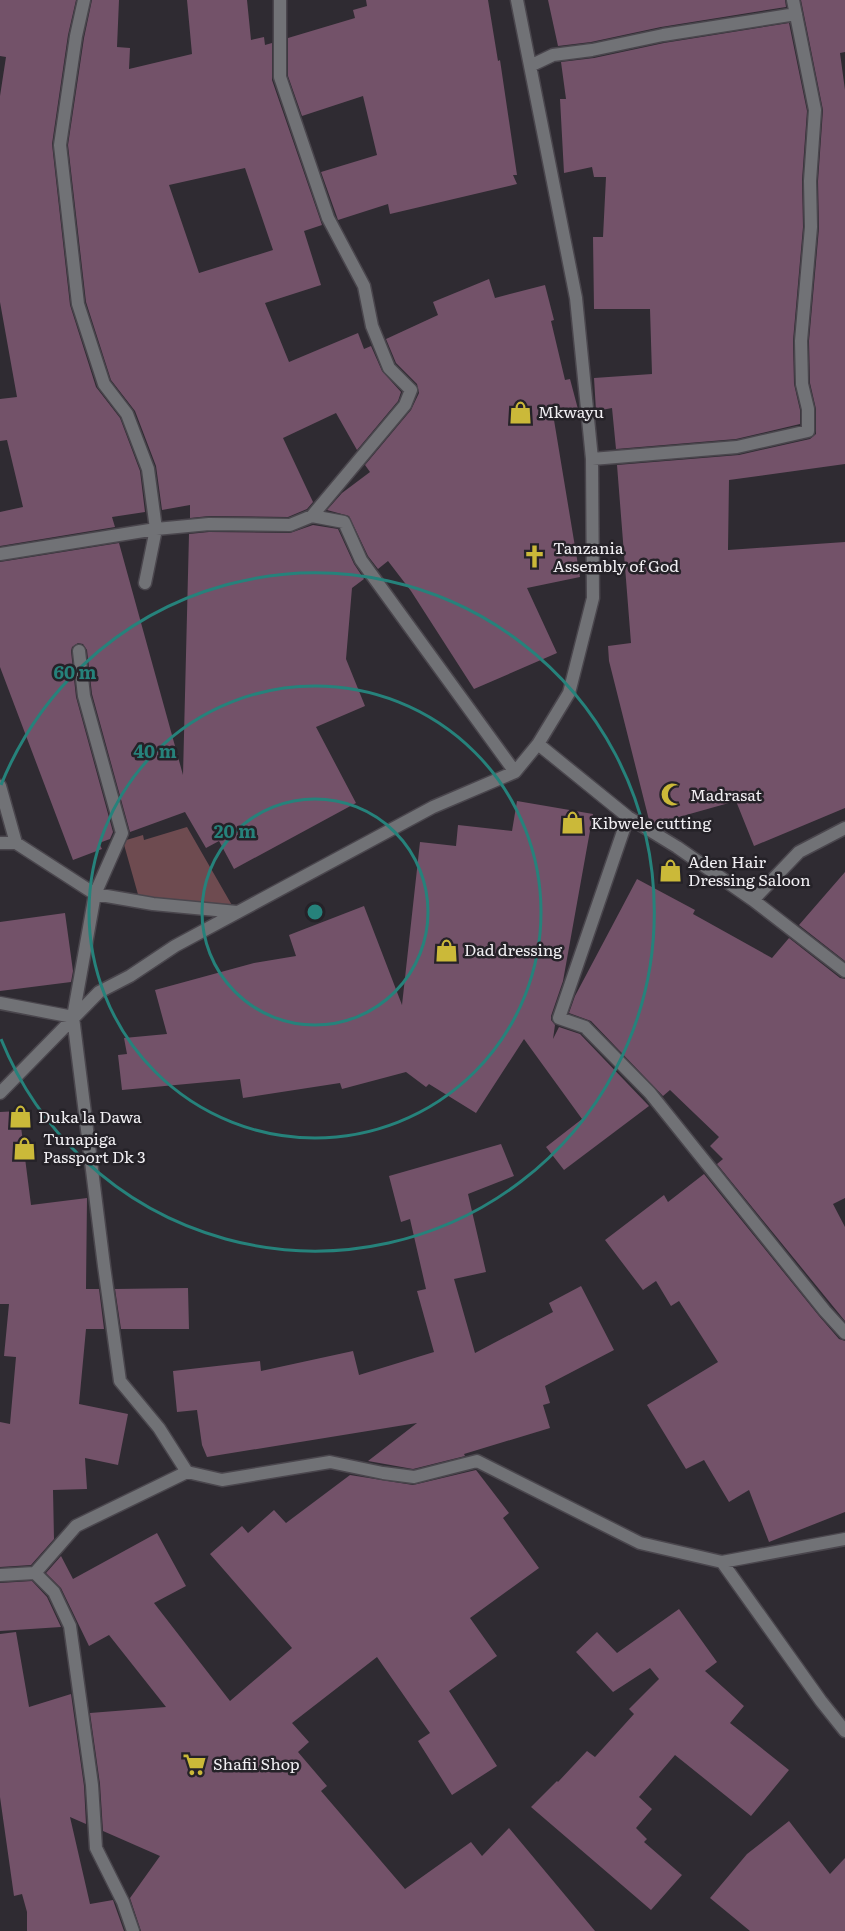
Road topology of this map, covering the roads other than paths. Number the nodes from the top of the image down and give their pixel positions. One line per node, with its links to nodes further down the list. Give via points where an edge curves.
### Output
1 (84, 0): 9 (street, via 60,145 78,304 104,384 126,414 148,469)
2 (280, 0): 8 (street, via 280,77 328,218 364,286 372,326 389,368 411,390 405,405)
3 (517, 0): 6 (street)
4 (793, 0): 5 (street)
5 (796, 14): 6 (street, via 554,55); 7 (street, via 815,110 811,226 801,341 808,431 737,447)
6 (530, 66): 7 (street, via 576,298)
7 (592, 459): 13 (street, via 593,598 569,693)
8 (312, 516): 9 (street, via 290,525 209,524); 14 (street, via 344,522 361,560)
9 (156, 529): 10 (street); 11 (street)
10 (0, 554)
11 (145, 583)
12 (79, 651): 20 (street, via 84,696 122,833)
13 (538, 744): 14 (street); 16 (street)
14 (515, 772): 22 (street, via 433,807)
15 (0, 786): 19 (street)
16 (628, 817): 21 (street); 27 (street, via 560,1018 585,1028 650,1093)
17 (845, 828): 21 (street, via 799,852)
18 (0, 843): 19 (street)
19 (16, 843): 20 (street)
20 (95, 894): 22 (street); 25 (street)
21 (753, 900): 23 (street)
22 (237, 912): 25 (street, via 99,993)
23 (845, 971)
24 (0, 1003): 25 (street)
25 (73, 1017): 26 (street); 28 (street, via 120,1382 159,1428)
26 (0, 1093)
27 (845, 1333)
28 (187, 1472): 30 (street, via 222,1480 330,1462 414,1476 477,1461 640,1543); 31 (street, via 76,1526)
29 (845, 1539): 30 (street)
30 (722, 1562): 33 (street)
31 (35, 1573): 32 (street); 34 (street, via 54,1592 70,1626 92,1785 96,1848)
32 (0, 1575)
33 (845, 1731)
34 (134, 1931)

